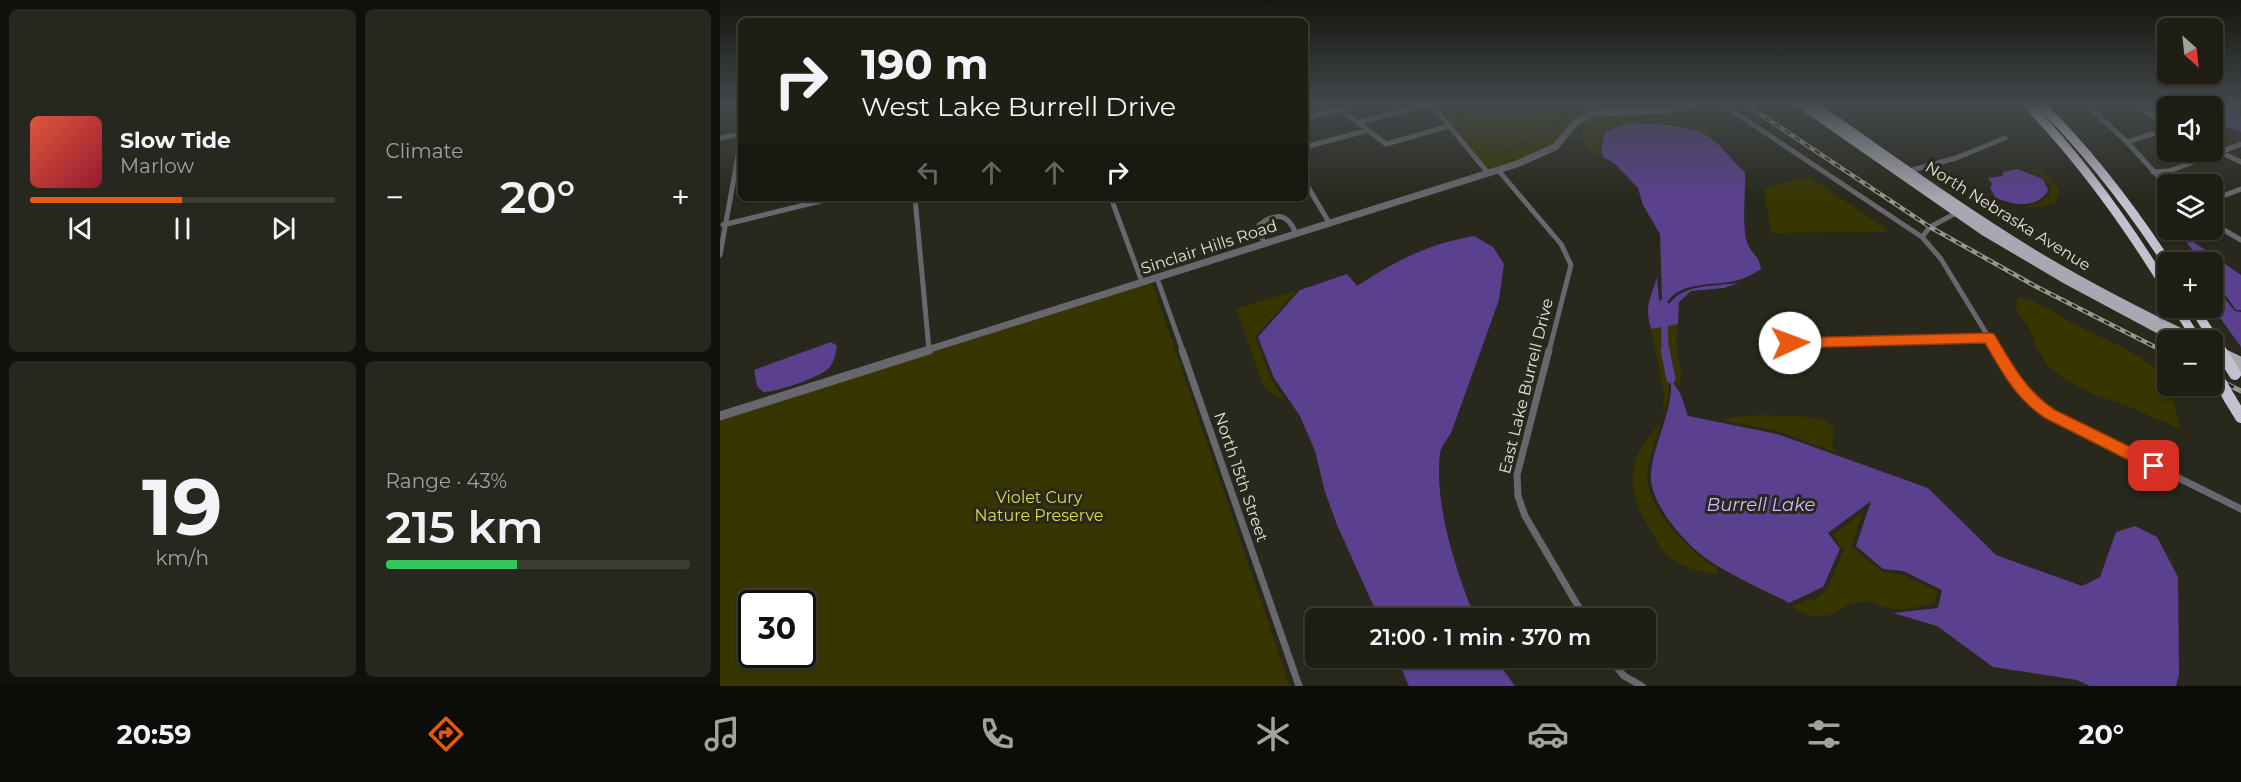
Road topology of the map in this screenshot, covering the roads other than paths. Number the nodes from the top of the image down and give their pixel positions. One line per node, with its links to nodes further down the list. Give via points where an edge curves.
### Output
1 (1346, 136): 17 (street)
2 (1373, 136): 3 (street, via 1386,144)
3 (1414, 136)
4 (1457, 136): 26 (street)
5 (1564, 136): 23 (street, Sinclair Hills Road, via 1555,147 1536,157)
6 (1770, 136): 39 (street)
7 (1848, 136): 16 (main road, North Nebraska Avenue)
8 (1859, 136): 24 (main road, North Nebraska Avenue)
9 (2056, 136): 44 (highway, via 2109,199)
10 (2070, 136): 42 (highway, via 2133,211)
11 (2121, 136): 14 (street)
12 (2145, 136): 14 (street)
13 (2006, 138): 24 (street)
14 (2127, 142): 25 (street)
15 (2241, 144): 18 (street)
16 (1859, 145): 24 (main road); 34 (main road, North Nebraska Avenue)
17 (1308, 146)
18 (2223, 151)
19 (738, 153): 36 (street)
20 (2223, 154): 22 (street)
21 (2193, 162): 25 (street)
22 (2241, 162)
23 (1498, 170): 26 (street, Sinclair Hills Road); 62 (street, East Lake Burrell Drive, via 1561,244 1571,265 1517,475 1518,496 1525,516)
24 (1909, 171): 34 (main road, North Nebraska Avenue)
25 (2153, 172): 27 (street)
26 (1488, 173): 35 (street, Sinclair Hills Road)
27 (2157, 176)
28 (1308, 187): 35 (street)
29 (2241, 189): 30 (street)
30 (2223, 196)
31 (821, 201): 36 (street)
32 (915, 201): 52 (street)
33 (1112, 201): 46 (street)
34 (1960, 212): 39 (street, via 1930,227); 48 (main road, North Nebraska Avenue, via 2070,283); 49 (main road, North Nebraska Avenue)
35 (1329, 224): 38 (street, Sinclair Hills Road)
36 (722, 226): 43 (street)
37 (2223, 229): 40 (street)
38 (1296, 234): 41 (street, Sinclair Hills Road); 41 (street, via 1290,220 1281,215 1268,217 1258,225)
39 (1922, 237): 50 (street, via 1941,259)
40 (2241, 240)
41 (1264, 244): 45 (street, Sinclair Hills Road)
42 (2160, 252)
43 (720, 255)
44 (2157, 274)
45 (1157, 278): 46 (street, Sinclair Hills Road); 64 (street, North 15th Street)
46 (1142, 282): 52 (street, Sinclair Hills Road)
47 (2200, 318): 57 (highway, bridge)
48 (2159, 330)
49 (2177, 330)
50 (1989, 338): 51 (street); 61 (street, via 2024,394 2042,409)
51 (1790, 343)
52 (929, 350): 59 (street, Sinclair Hills Road)
53 (2223, 353): 55 (main road)
54 (2223, 362): 56 (main road)
55 (2241, 362)
56 (2241, 371)
57 (2241, 383)
58 (2223, 387): 60 (highway, bridge)
59 (720, 416)
60 (2241, 417)
61 (2241, 510)
62 (1579, 608)
63 (1617, 668): 65 (street)
64 (1299, 686)
65 (1642, 686)

